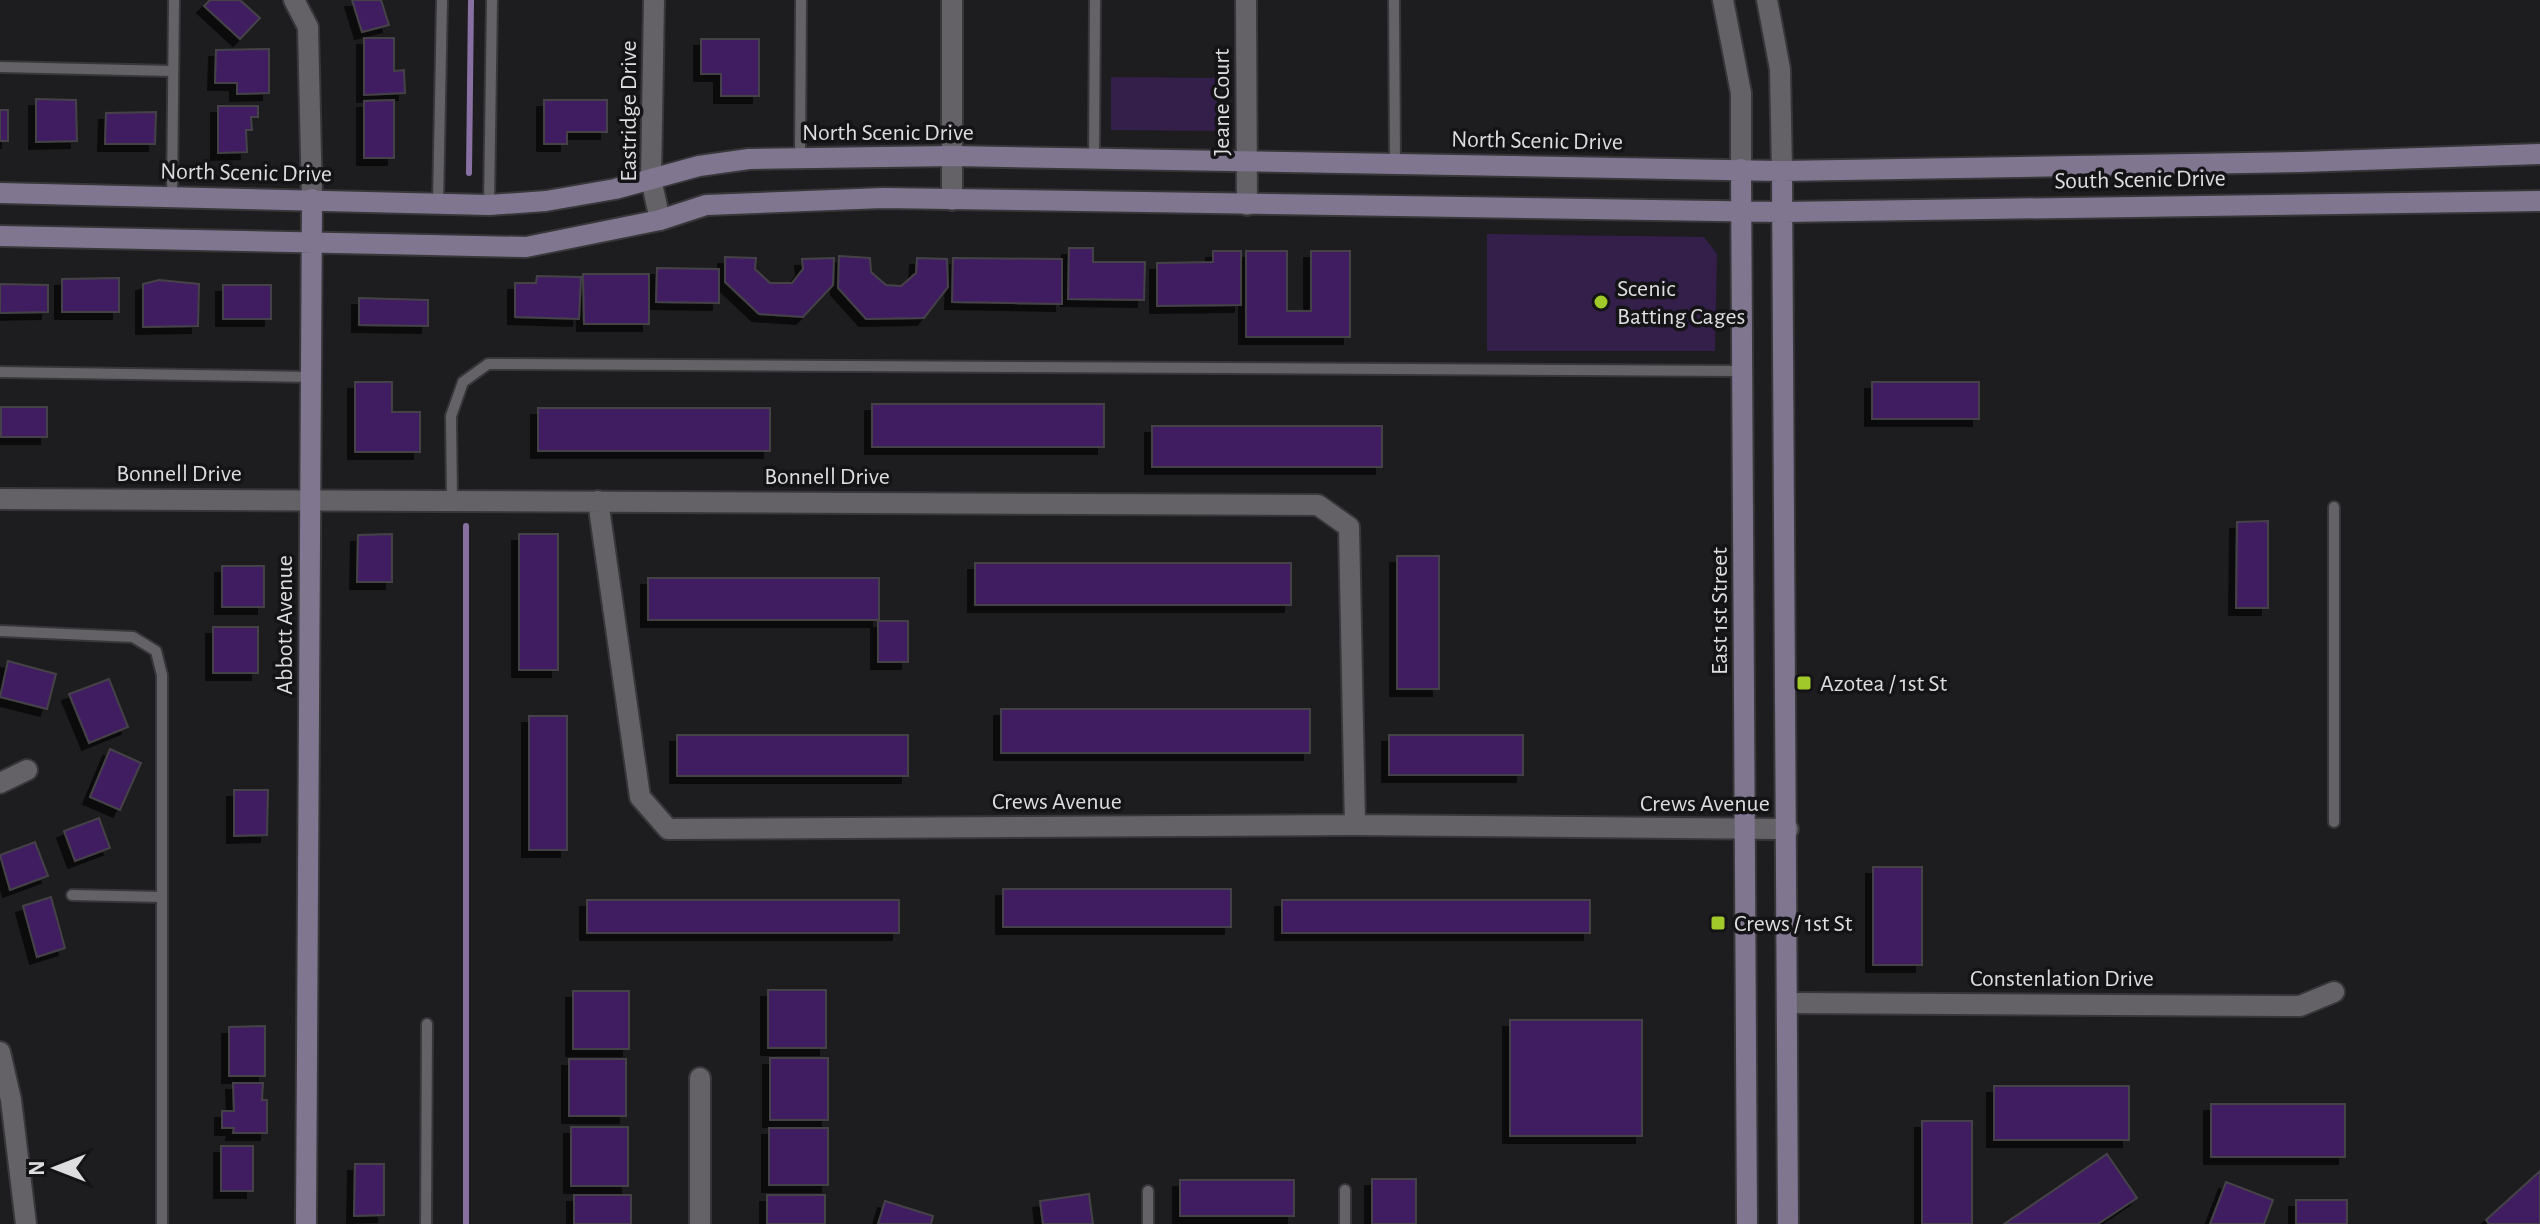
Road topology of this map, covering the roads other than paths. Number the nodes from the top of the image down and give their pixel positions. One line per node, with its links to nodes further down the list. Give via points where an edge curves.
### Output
1 (174, 0): 14 (lane)
2 (294, 0): 26 (street, Abbott Avenue, via 308,27)
3 (442, 0): 29 (lane)
4 (492, 0): 30 (lane)
5 (654, 0): 23 (street, Eastridge Drive)
6 (801, 0): 17 (lane)
7 (952, 0): 16 (street)
8 (1095, 0): 18 (lane)
9 (1246, 0): 19 (street, Jeane Court)
10 (1394, 0): 20 (lane)
11 (1723, 0): 21 (street, East 1st Street, via 1741,93)
12 (1767, 0): 22 (street, via 1780,69)
13 (0, 67): 14 (lane)
14 (173, 71): 25 (lane)
15 (2540, 154): 22 (main road, South Scenic Drive)
16 (953, 156): 17 (main road, North Scenic Drive); 18 (main road, North Scenic Drive); 27 (street)
17 (800, 159): 23 (main road, North Scenic Drive, via 699,166)
18 (1094, 160): 19 (main road, North Scenic Drive)
19 (1247, 162): 20 (main road, North Scenic Drive); 31 (street, Jeane Court)
20 (1395, 164): 21 (main road, North Scenic Drive)
21 (1741, 169): 22 (main road, North Scenic Drive); 32 (main road, East 1st Street)
22 (1782, 171): 33 (main road)
23 (651, 179): 30 (main road, North Scenic Drive, via 546,201); 34 (street, Eastridge Drive)
24 (0, 193): 25 (main road, North Scenic Drive)
25 (172, 196): 26 (main road, North Scenic Drive)
26 (312, 199): 29 (main road, North Scenic Drive); 36 (main road, Abbott Avenue)
27 (952, 200): 31 (main road); 34 (main road, via 706,205)
28 (2540, 201): 33 (main road, South Scenic Drive)
29 (438, 203): 30 (main road, North Scenic Drive)
30 (489, 205)
31 (1247, 205): 32 (main road)
32 (1741, 211): 33 (main road, South Scenic Drive); 37 (main road, East 1st Street)
33 (1783, 212): 50 (main road)
34 (660, 220): 36 (main road, via 526,247)
35 (0, 236): 36 (main road)
36 (313, 241): 39 (main road, Abbott Avenue)
37 (1744, 371): 42 (lane, via 488,364 463,382 451,416); 51 (main road, East 1st Street)
38 (0, 372): 39 (lane)
39 (312, 377): 41 (main road, Abbott Avenue)
40 (0, 499): 41 (street, Bonnell Drive)
41 (311, 499): 42 (street, Bonnell Drive); 63 (main road, Abbott Avenue)
42 (452, 500): 43 (street, Bonnell Drive)
43 (598, 501): 49 (street, Crews Avenue, via 640,797 668,829); 49 (street, Bonnell Drive, via 1318,505 1349,527)
44 (2334, 507): 48 (lane)
45 (0, 631): 53 (lane, via 133,637 156,651 162,675)
46 (27, 770): 47 (street)
47 (0, 783)
48 (2334, 822)
49 (1355, 825): 51 (street, Crews Avenue)
50 (1788, 829): 51 (street, Crews Avenue); 55 (main road)
51 (1746, 831): 68 (main road, East 1st Street)
52 (72, 895): 53 (lane)
53 (162, 897): 62 (lane)
54 (2334, 992): 55 (street, Constenlation Drive, via 2300,1006)
55 (1788, 1003): 69 (main road)
56 (427, 1024): 64 (lane)
57 (0, 1052): 61 (street)
58 (700, 1078): 65 (street)
59 (1345, 1190): 67 (lane)
60 (1148, 1191): 66 (lane)
61 (26, 1224)
62 (162, 1224)
63 (306, 1224)
64 (426, 1224)
65 (700, 1224)
66 (1148, 1224)
67 (1345, 1224)
68 (1747, 1224)
69 (1788, 1224)

